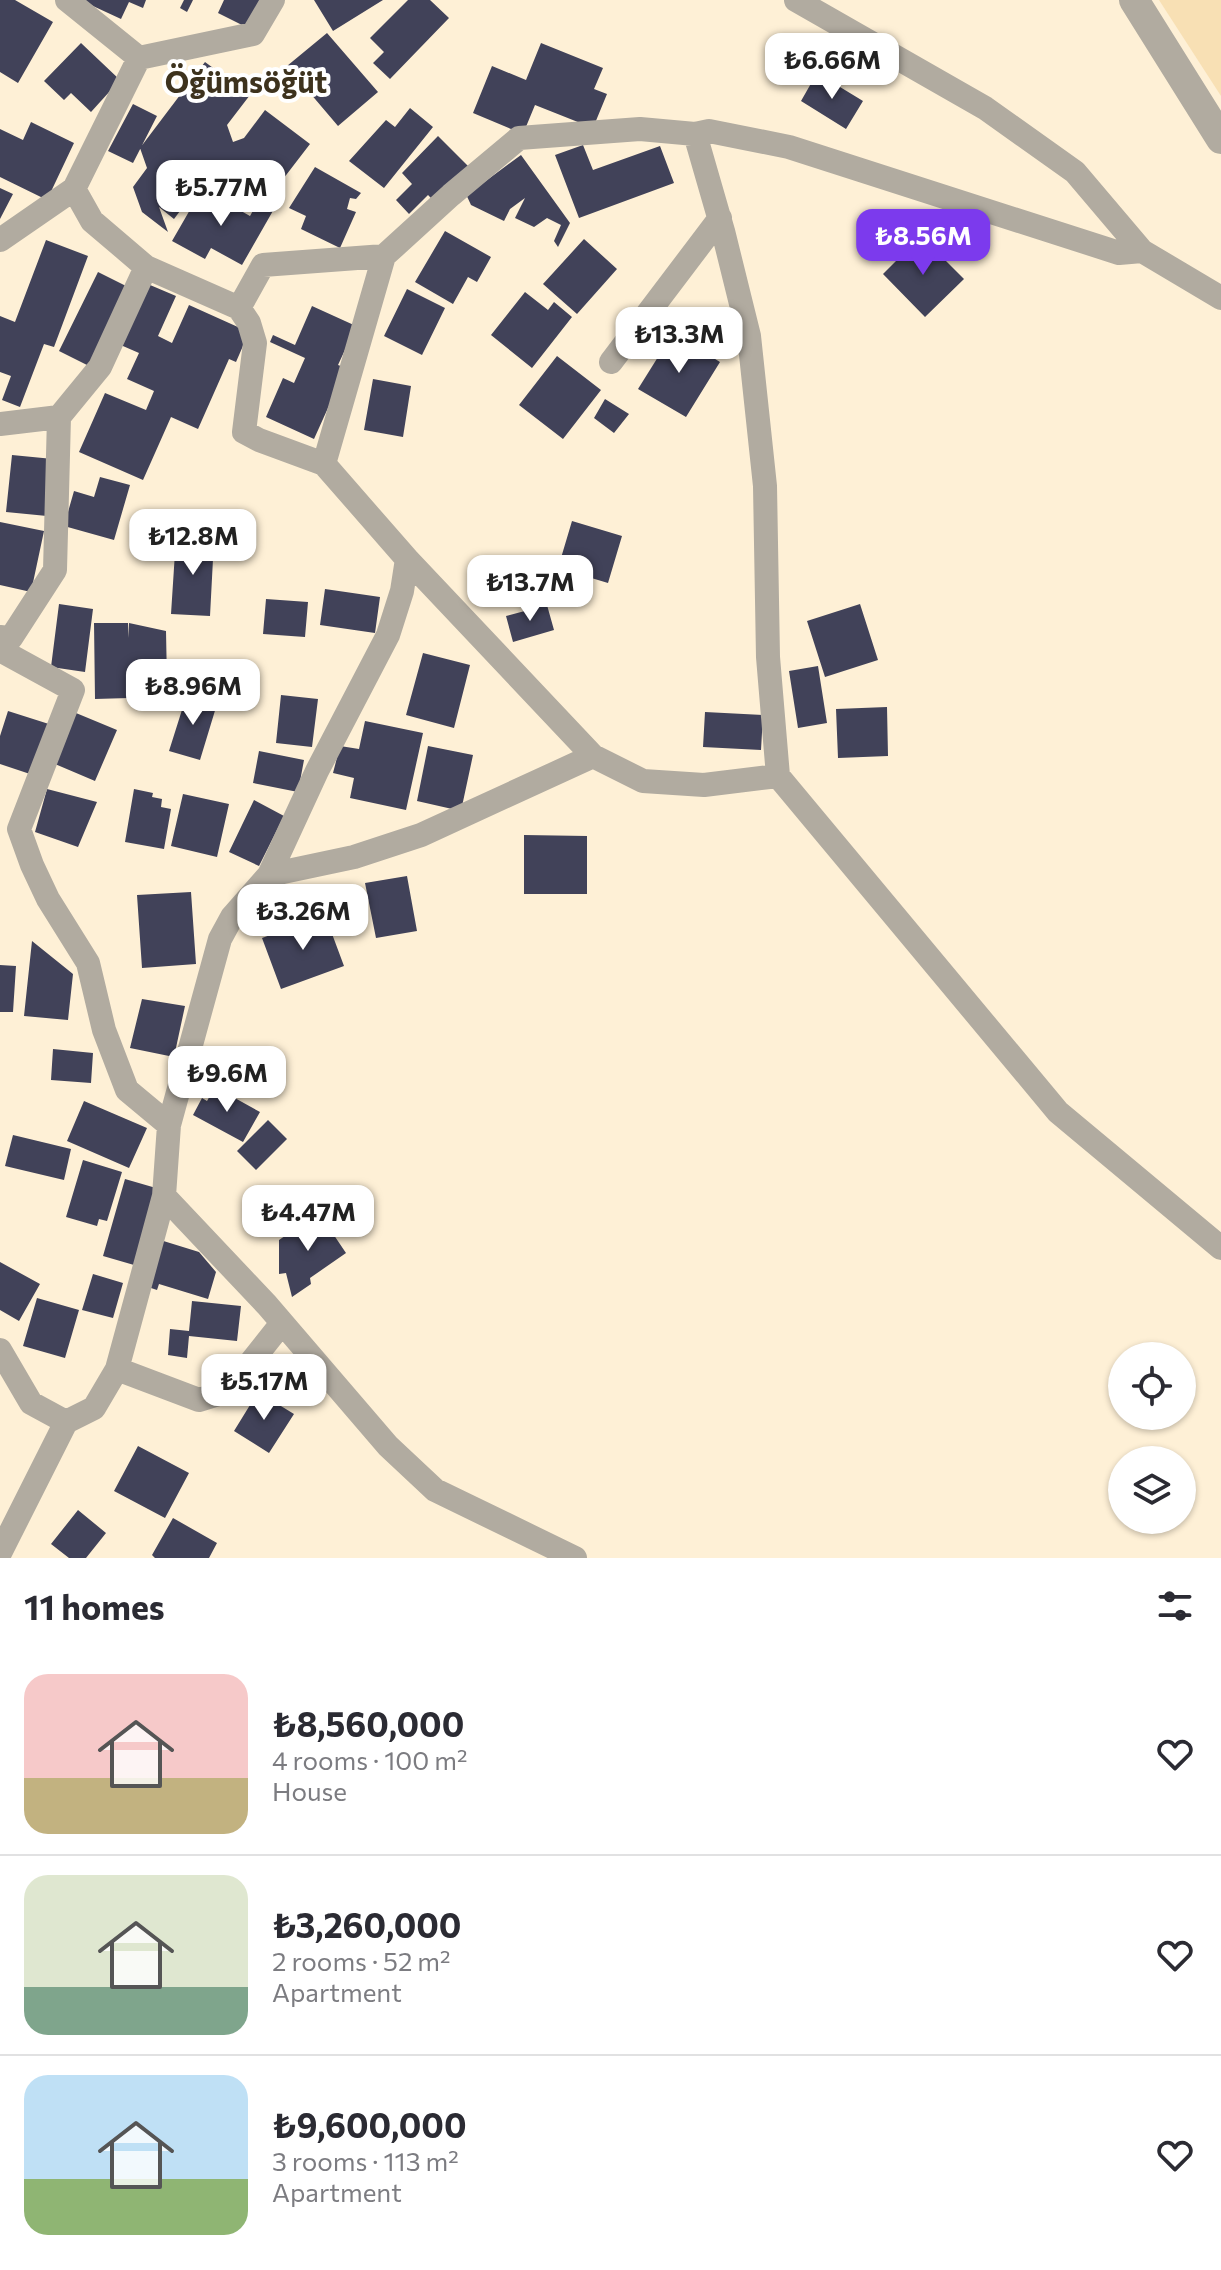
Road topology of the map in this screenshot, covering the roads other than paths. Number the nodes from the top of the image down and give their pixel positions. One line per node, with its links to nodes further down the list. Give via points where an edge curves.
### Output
1 (67, 0): 5 (street)
2 (273, 0): 5 (street, via 253,34)
3 (796, 0): 11 (street, via 985,108 1075,172)
4 (1134, 0): 7 (street)
5 (139, 58): 8 (street)
6 (695, 134): 9 (street); 11 (street, via 709,131 789,147 1119,253); 12 (street, via 640,129 519,138)
7 (1221, 139)
8 (74, 189): 10 (street); 13 (street, via 92,221)
9 (720, 218): 16 (street); 24 (street, via 749,336 765,486 768,657)
10 (0, 240)
11 (1142, 251): 14 (street)
12 (384, 256): 15 (street, via 263,265); 19 (street)
13 (146, 267): 15 (street); 17 (street, via 100,367)
14 (1221, 298)
15 (239, 308): 19 (street, via 255,343 244,432)
16 (611, 362)
17 (59, 417): 18 (street); 21 (street, via 55,570 11,638)
18 (0, 424)
19 (324, 464): 20 (street)
20 (407, 559): 23 (street); 26 (street, via 388,635)
21 (0, 637)
22 (0, 650): 25 (street, via 73,690)
23 (593, 756): 24 (street, via 643,781 704,785); 26 (street, via 421,835 354,857)
24 (778, 776): 29 (street, via 1058,1112)
25 (10, 832): 27 (street, via 88,963 104,1030 127,1090)
26 (269, 875): 27 (street, via 220,939)
27 (169, 1125): 28 (street)
28 (164, 1196): 30 (street); 32 (street)
29 (1221, 1248)
30 (282, 1323): 32 (street, via 228,1391 199,1400); 35 (street, via 388,1446 435,1490)
31 (0, 1350): 33 (street, via 31,1403)
32 (117, 1369): 33 (street, via 94,1408)
33 (66, 1422): 34 (street)
34 (0, 1553)
35 (575, 1558)

